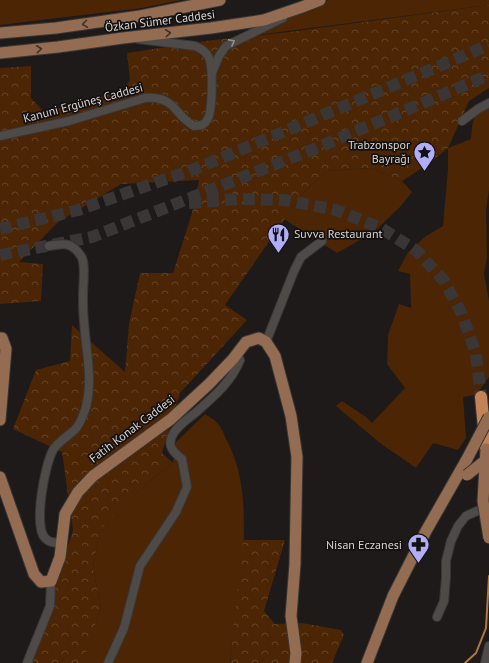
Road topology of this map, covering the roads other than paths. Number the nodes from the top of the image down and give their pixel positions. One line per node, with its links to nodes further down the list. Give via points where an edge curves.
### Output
1 (220, 0): 4 (main road, Özkan Sümer Caddesi, one-way to 4, via 140,16)
2 (320, 0): 3 (main road, Özkan Sümer Caddesi)
3 (302, 7): 5 (main road, Özkan Sümer Caddesi, one-way to 3, via 264,20); 7 (street, one-way to 3, via 226,46)
4 (0, 33)
5 (124, 38): 6 (main road, Özkan Sümer Caddesi, one-way to 5); 7 (street, via 195,46 204,50 210,59)
6 (0, 53)
7 (212, 74): 10 (street, Kanuni Ergüneş Caddesi, via 210,113 207,121 198,126 186,122 171,103 155,97 69,121)
8 (489, 103): 9 (street)
9 (462, 121)
10 (0, 136)
11 (322, 241): 14 (street, via 301,258)
12 (49, 246): 24 (street, via 71,245 82,257 83,321 89,382 85,408 78,426 54,449 46,468 40,528 44,538 52,543)
13 (0, 338): 18 (main road, via 6,349)
14 (266, 342): 15 (main road, Fatih Konak Caddesi, via 259,338 246,342); 30 (main road, via 275,356 281,378 291,416 297,457 295,564 291,616)
15 (237, 354): 24 (main road, Fatih Konak Caddesi, via 171,419 93,476 78,492 64,514); 29 (street, via 240,360 226,383 179,426 172,436 170,446 182,459 187,487 176,512 140,566 124,628)
16 (481, 397): 19 (highway)
17 (489, 417): 21 (main road, bridge)
18 (0, 420)
19 (488, 450): 21 (main road, bridge); 23 (main road, bridge, via 483,501)
20 (0, 477): 25 (main road, via 34,574 41,582)
21 (441, 504): 31 (main road, via 393,596)
22 (489, 505): 26 (street, via 466,516 451,541 446,561 444,601)
23 (489, 538)
24 (62, 542): 25 (main road, Fatih Konak Caddesi, via 60,557)
25 (51, 581): 28 (street, via 50,606)
26 (437, 617)
27 (489, 646): 32 (street)
28 (27, 663)
29 (108, 663)
30 (295, 663)
31 (367, 663)
32 (485, 663)

